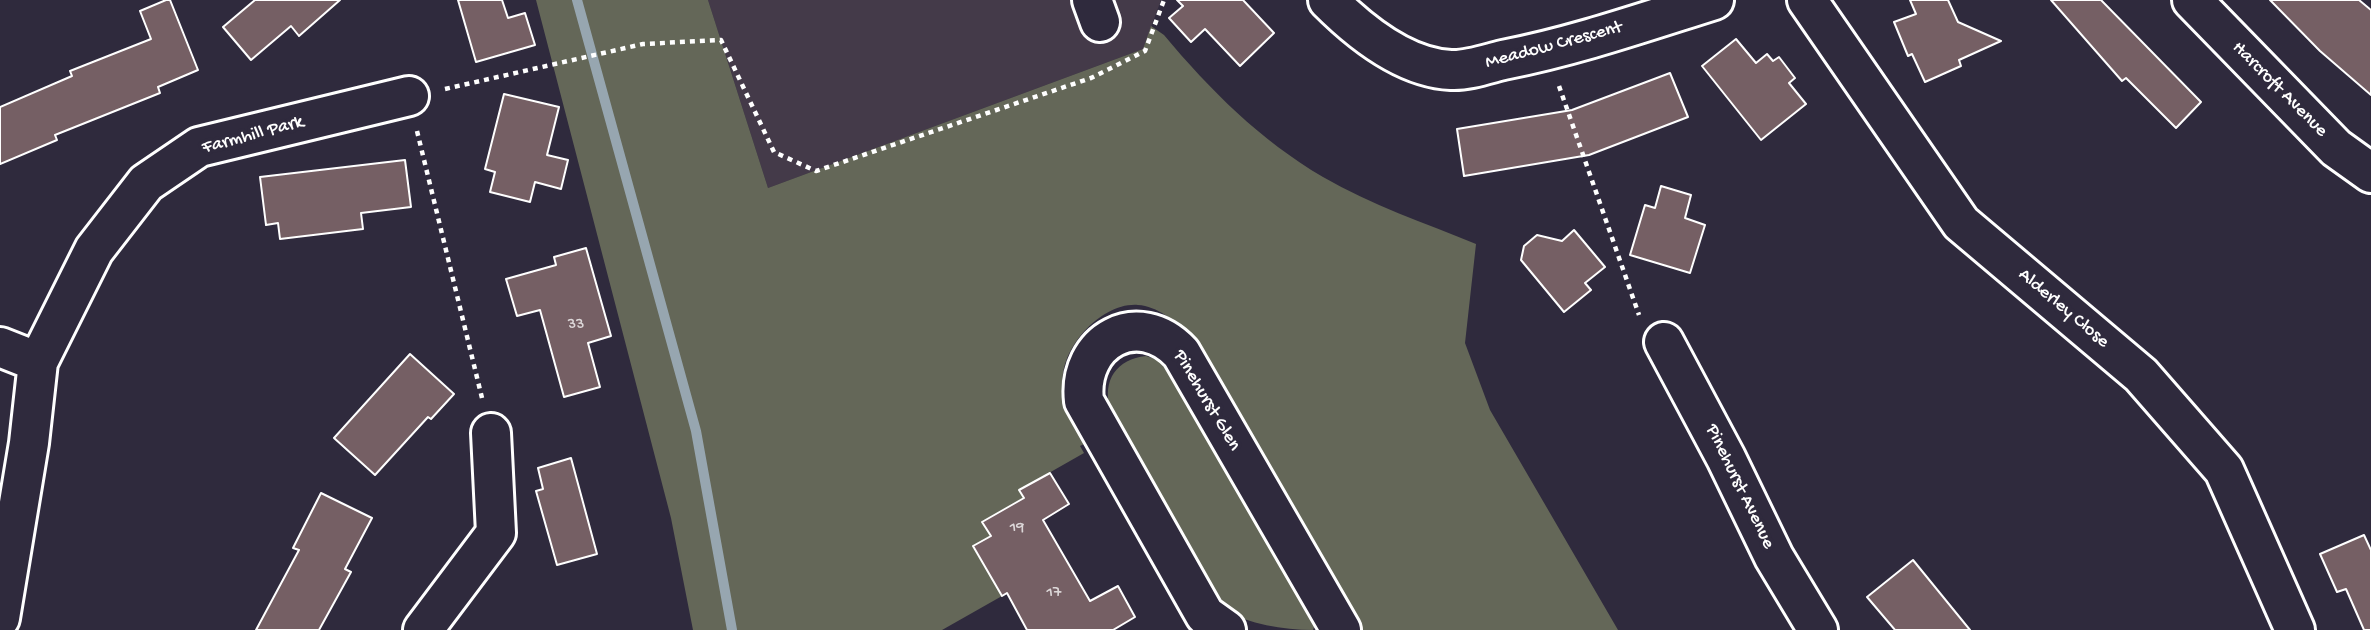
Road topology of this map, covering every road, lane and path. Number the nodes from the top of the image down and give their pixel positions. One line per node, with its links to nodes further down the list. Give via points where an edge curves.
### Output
1 (1164, 0): 7 (path, via 1145,51 1102,73 816,171 774,152 721,40 643,44)
2 (1328, 0): 6 (street, Meadow Crescent, via 1355,28 1391,49 1451,70)
3 (1714, 0): 6 (street, Meadow Crescent)
4 (1807, 0): 18 (street, Alderley Close, via 1961,223 2141,374 2224,470)
5 (2192, 0): 8 (street, Harcroft Avenue, via 2336,148)
6 (1547, 52): 9 (path, via 1639,315)
7 (409, 96): 11 (street, Farmhill Park, via 199,148 146,183 94,250); 12 (path)
8 (2371, 173)
9 (1664, 342): 17 (street, Pinehurst Avenue, via 1774,557)
10 (0, 347): 11 (street)
11 (38, 362): 13 (street, Farmhill Park)
12 (491, 433): 14 (street, via 496,533)
13 (0, 618)
14 (422, 630)
15 (1226, 630): 16 (street, Pinehurst Glen, via 1205,615 1084,401 1082,386 1089,360 1112,338 1146,332 1161,337 1181,354)
16 (1341, 630)
17 (1818, 630)
18 (2295, 630)

